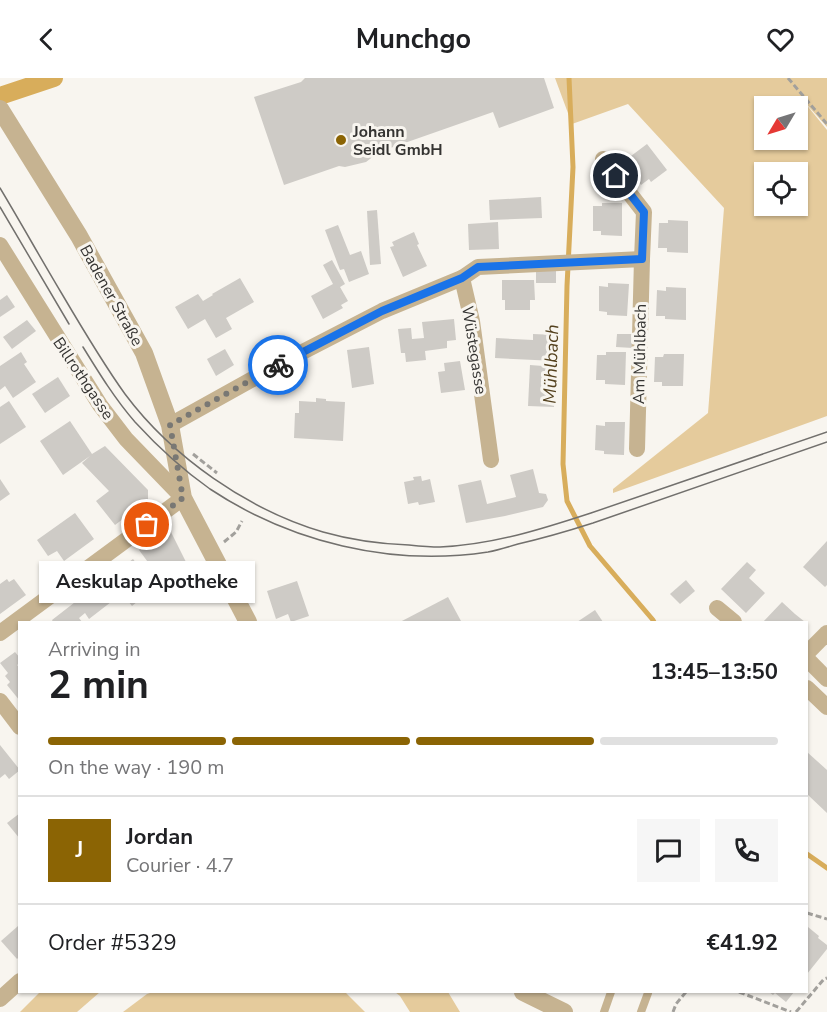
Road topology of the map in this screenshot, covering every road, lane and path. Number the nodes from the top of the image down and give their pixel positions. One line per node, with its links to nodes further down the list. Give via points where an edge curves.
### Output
1 (788, 78): 3 (path)
2 (0, 109): 8 (street, Badener Straße, via 79,236 144,353)
3 (827, 124)
4 (603, 159): 6 (street, Am Mühlbach, via 644,212)
5 (0, 245): 11 (street, Billrothgasse, via 100,405 126,439)
6 (642, 259): 7 (street, via 478,267); 9 (street, Am Mühlbach)
7 (462, 278): 8 (street, via 382,311); 10 (street, Wüstegasse, via 472,321)
8 (170, 425): 11 (street, Badener Straße)
9 (637, 449)
10 (491, 460)
11 (183, 498): 13 (street, Badener Straße); 15 (street)
12 (717, 608): 14 (street)
13 (247, 621)
14 (733, 621)
15 (0, 633)
16 (827, 633): 17 (street)
17 (808, 652)
18 (808, 660): 19 (street)
19 (827, 679)
20 (808, 689): 22 (street)
21 (0, 701): 23 (street)
22 (827, 707)
23 (18, 724)
24 (808, 913): 25 (path)
25 (827, 919)
26 (827, 978): 39 (path)
27 (18, 983): 33 (street)
28 (525, 993): 34 (street)
29 (611, 993): 35 (lane)
30 (648, 993): 36 (lane)
31 (685, 993): 37 (path)
32 (742, 993): 38 (path)
33 (0, 999)
34 (564, 1012)
35 (604, 1012)
36 (641, 1012)
37 (673, 1012)
38 (790, 1012)
39 (796, 1012)

